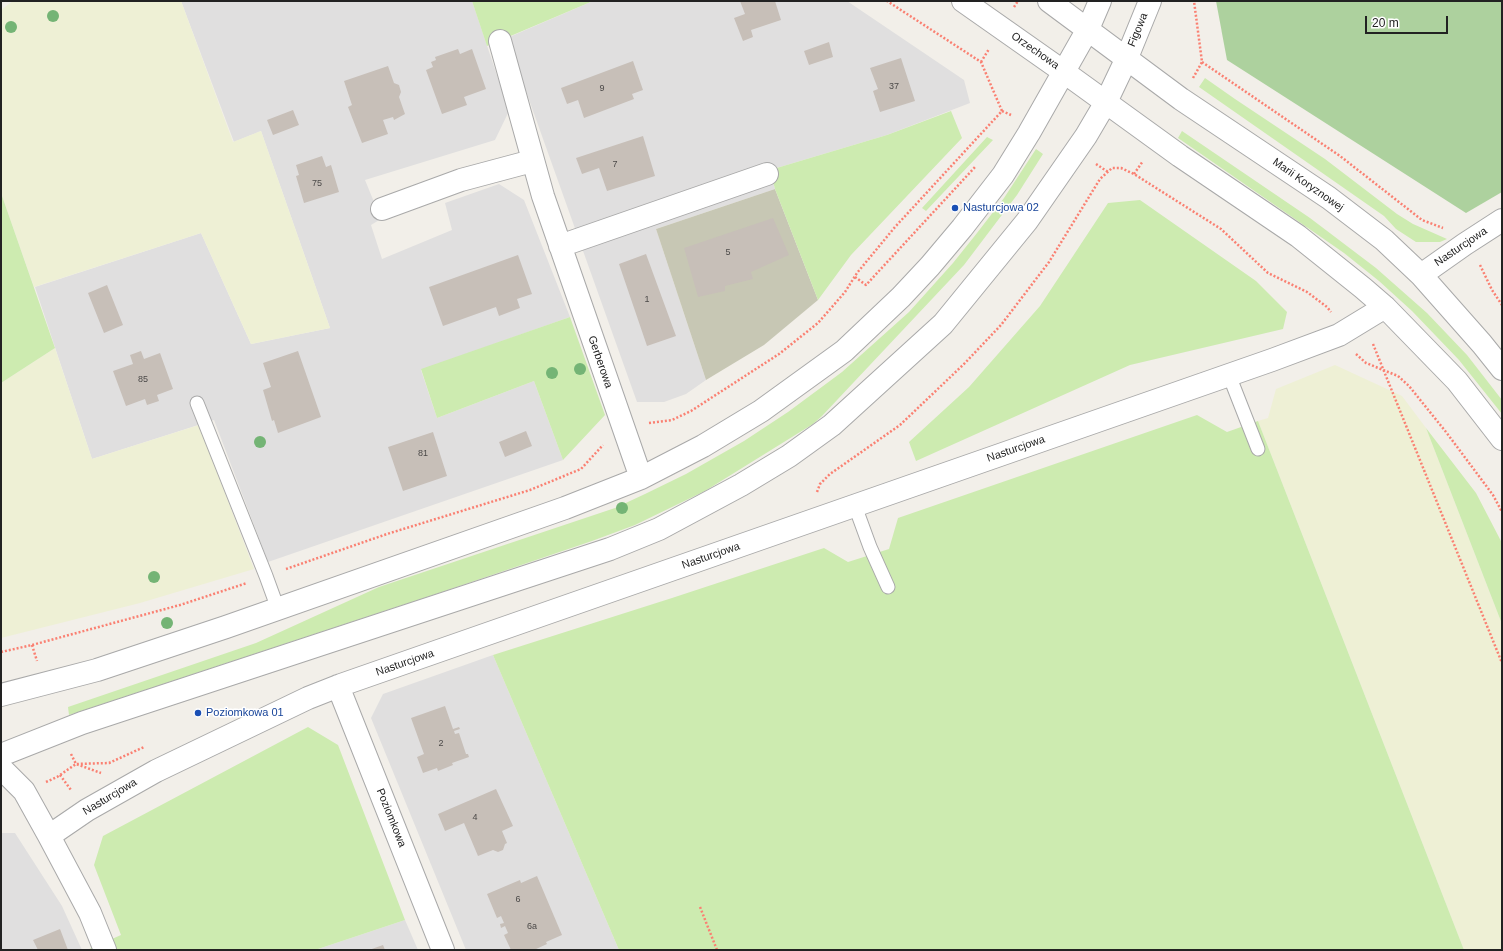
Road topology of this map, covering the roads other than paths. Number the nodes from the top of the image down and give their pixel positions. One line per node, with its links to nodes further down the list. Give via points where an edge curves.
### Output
1 (963, 1): 8 (street, Orzechowa)
2 (1049, 1): 5 (street)
3 (1100, 1): 5 (street)
4 (1150, 1): 7 (street, Figowa)
5 (1088, 29): 7 (street, Marii Koryznowej); 8 (street)
6 (500, 41): 10 (street, Gerberowa)
7 (1126, 60): 9 (street, Figowa); 15 (street, Marii Koryznowej, via 1329,198 1384,240)
8 (1064, 72): 9 (street, Orzechowa); 22 (street, via 1003,174 962,228 901,297 844,351 790,391 703,446)
9 (1106, 102): 16 (street, via 1298,236); 28 (street, Figowa, via 1086,136 1027,221 943,324 832,425 789,456 741,485 659,529 610,549 97,718)
10 (532, 161): 12 (street, via 461,180); 14 (street, Gerberowa)
11 (767, 174): 14 (street)
12 (382, 209)
13 (1502, 220): 15 (street, Nasturcjowa)
14 (560, 246): 22 (street, Gerberowa)
15 (1421, 275): 17 (street, Marii Koryznowej)
16 (1385, 307): 18 (street, Nasturcjowa, via 1339,335); 20 (street, via 1457,381)
17 (1502, 369)
18 (1229, 375): 21 (lane); 23 (street, Nasturcjowa)
19 (196, 403): 25 (lane)
20 (1502, 439)
21 (1258, 449)
22 (640, 478): 25 (street, via 565,508)
23 (855, 506): 24 (lane); 26 (street, Nasturcjowa)
24 (888, 587)
25 (278, 609): 27 (street, via 97,670)
26 (338, 686): 30 (street, Nasturcjowa, via 156,771 87,810); 32 (street, Poziomkowa)
27 (1, 695)
28 (1, 754)
29 (1, 768): 30 (street, via 24,791)
30 (50, 836): 31 (street, via 90,913)
31 (105, 950)
32 (443, 950)

